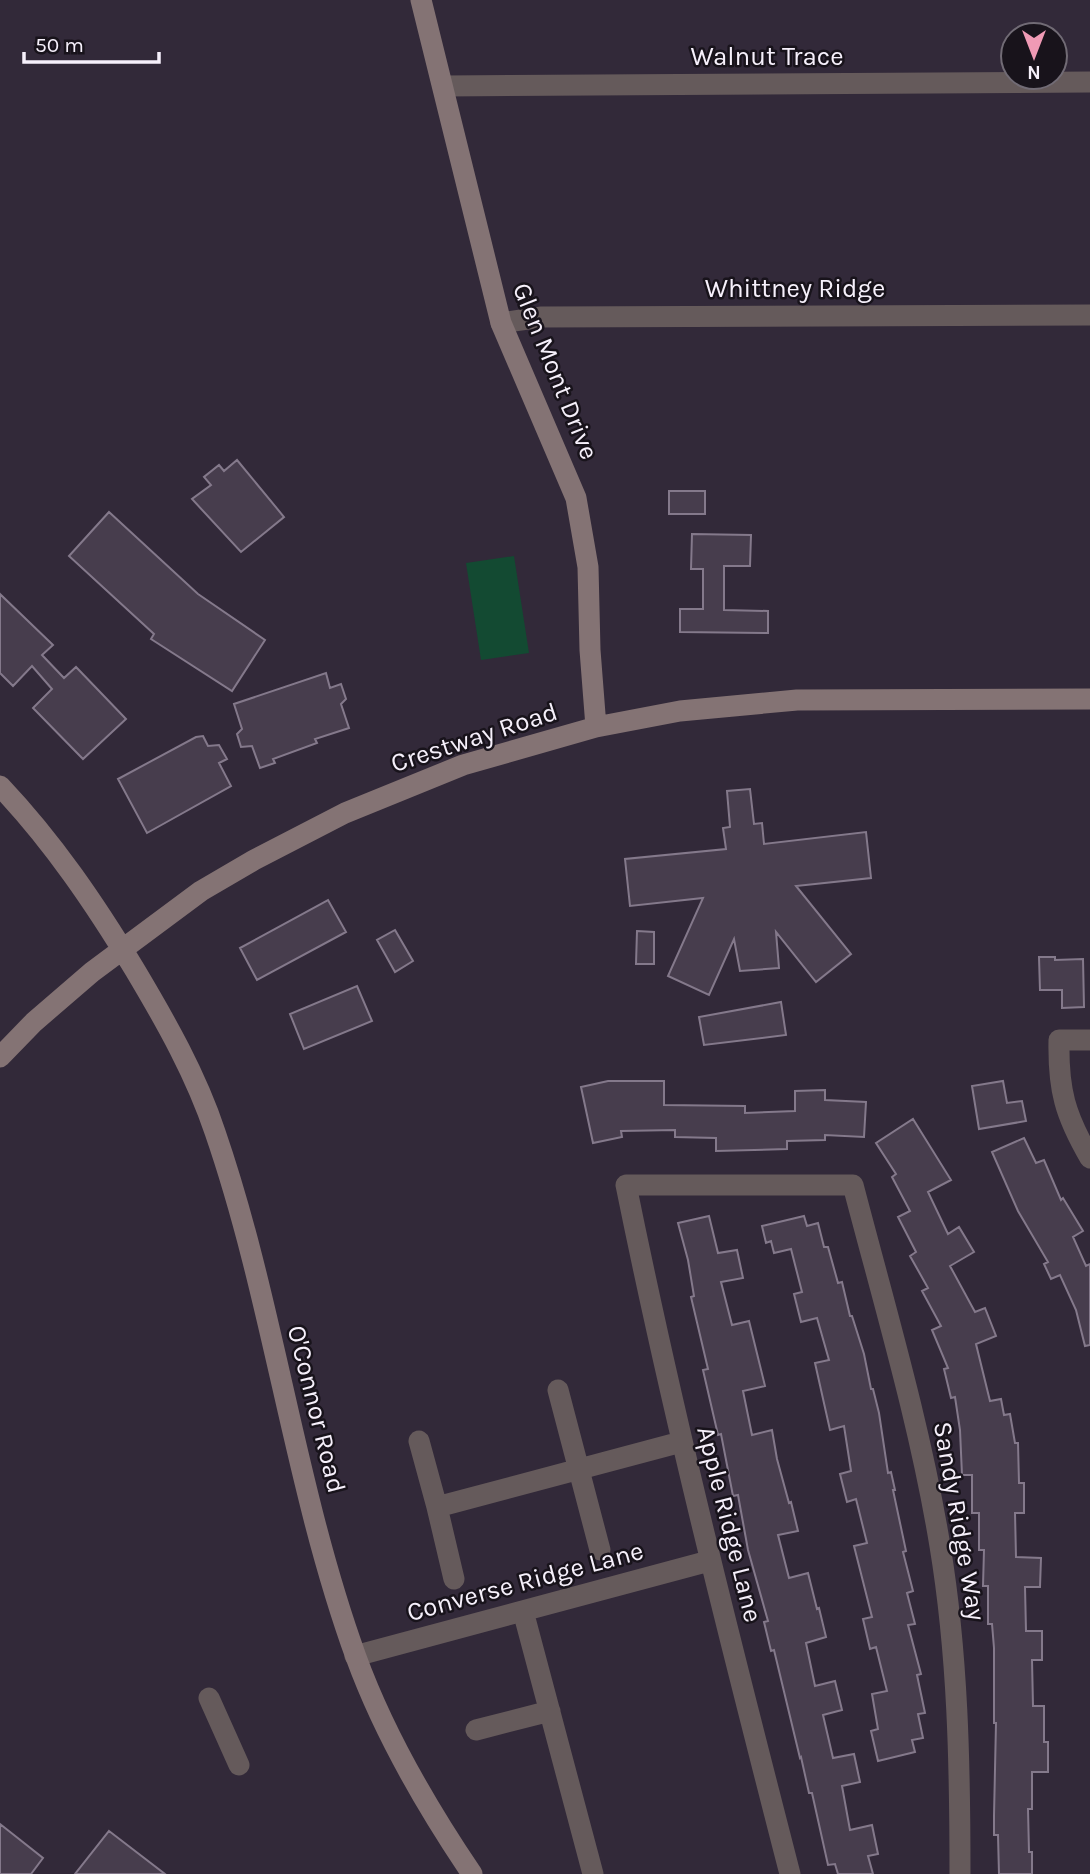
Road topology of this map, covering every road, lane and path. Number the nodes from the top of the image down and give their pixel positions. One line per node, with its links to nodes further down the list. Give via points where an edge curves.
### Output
1 (421, 0): 3 (main road, Glen Mont Drive)
2 (1090, 82): 3 (street, Walnut Trace)
3 (444, 86): 5 (main road, Glen Mont Drive)
4 (1090, 314): 5 (street, Whittney Ridge, via 542,317)
5 (501, 323): 7 (main road, Glen Mont Drive, via 576,498 588,567)
6 (1090, 699): 7 (main road, Crestway Road, via 797,700 680,711)
7 (596, 727): 9 (main road, Crestway Road, via 463,765 345,813 201,891)
8 (0, 786): 9 (main road, via 45,835)
9 (123, 950): 11 (main road, Crestway Road, via 92,972); 23 (main road, O'Connor Road, via 174,1036 215,1131 330,1576)
10 (1090, 1040): 12 (street, via 1059,1040 1058,1074 1066,1110)
11 (0, 1057)
12 (1090, 1158)
13 (853, 1185): 16 (street, Apple Ridge Lane, via 626,1185); 31 (street, Sandy Ridge Way, via 923,1451 941,1547 958,1689)
14 (558, 1390): 17 (street)
15 (419, 1441): 18 (street)
16 (681, 1442): 17 (street); 20 (street, Apple Ridge Lane)
17 (579, 1469): 18 (street); 19 (street)
18 (436, 1507): 21 (street)
19 (600, 1550)
20 (709, 1561): 22 (street, Converse Ridge Lane); 30 (street, Apple Ridge Lane)
21 (454, 1579)
22 (523, 1611): 23 (street, Converse Ridge Lane); 25 (street)
23 (355, 1656): 28 (main road, O'Connor Road, via 384,1726)
24 (209, 1698): 27 (street)
25 (550, 1711): 26 (street); 29 (street)
26 (475, 1730)
27 (239, 1765)
28 (472, 1874)
29 (593, 1874)
30 (790, 1874)
31 (960, 1874)

